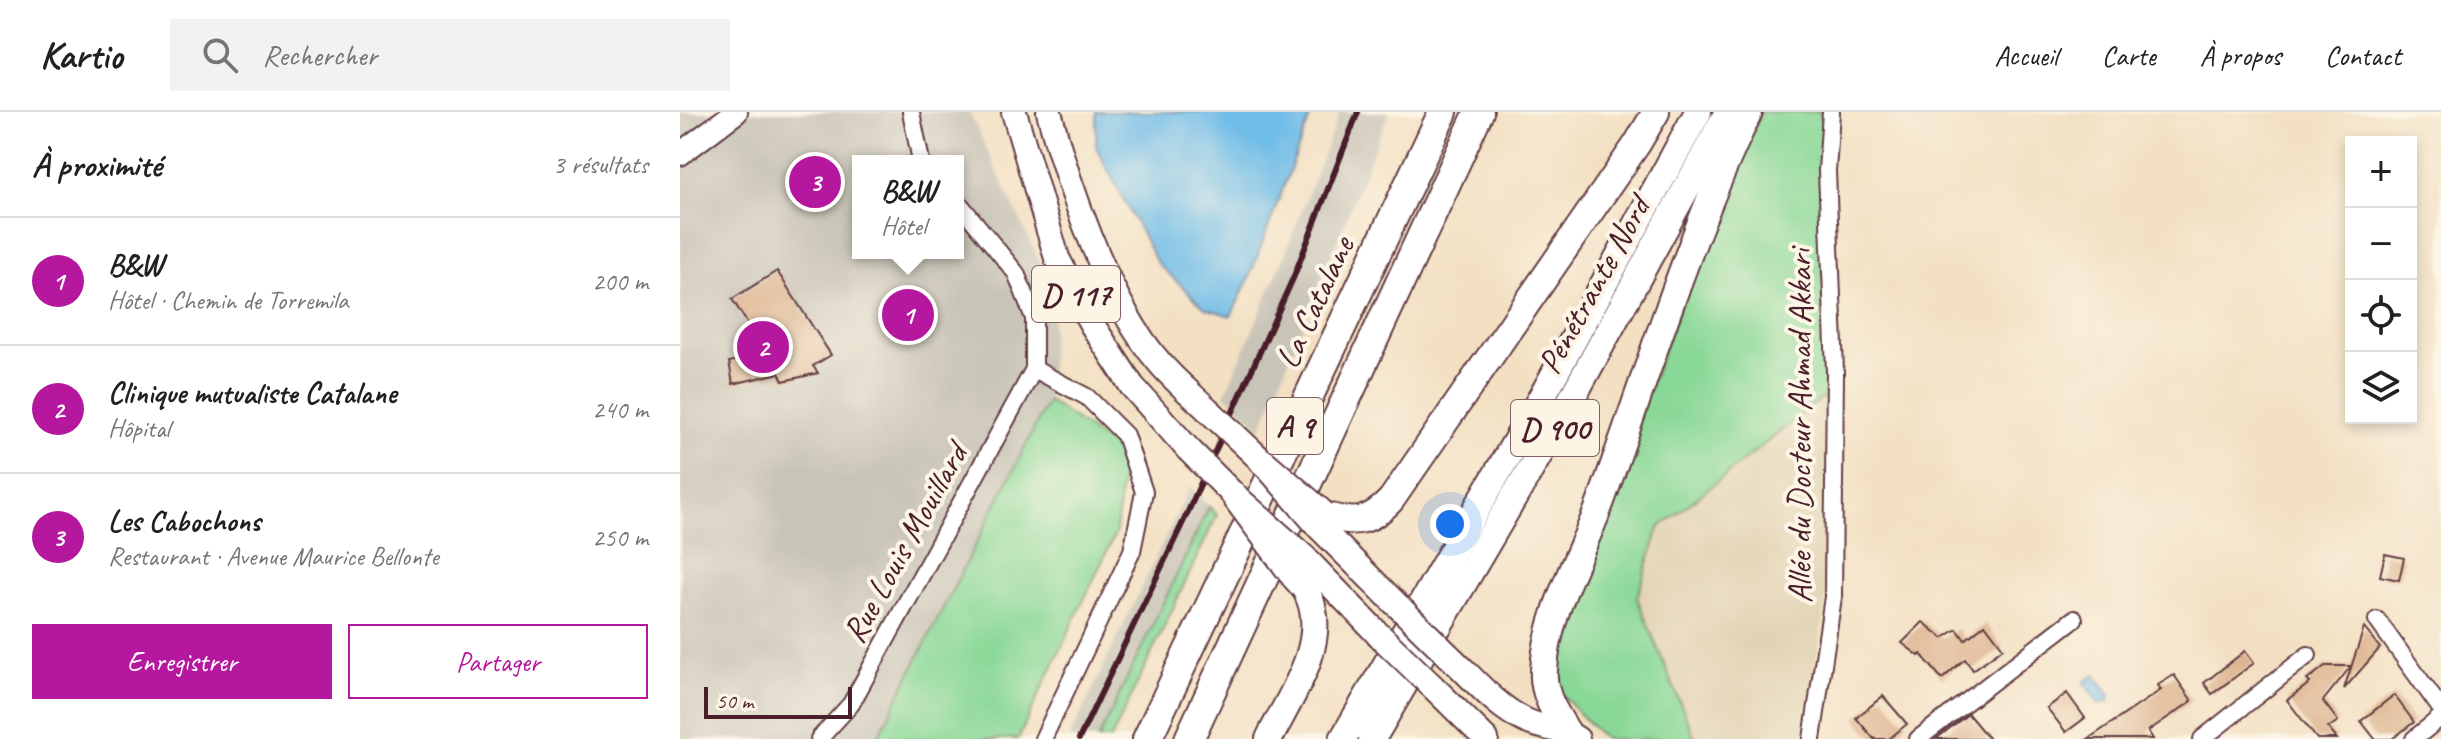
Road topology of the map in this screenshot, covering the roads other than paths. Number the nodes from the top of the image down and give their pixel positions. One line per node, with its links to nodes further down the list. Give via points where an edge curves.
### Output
1 (736, 112): 12 (main road)
2 (1014, 112): 17 (main road, D 117, bridge, via 1057,258 1091,323 1132,386)
3 (1049, 112): 16 (main road, D 117, bridge, via 1091,238 1125,310 1158,361)
4 (1443, 112): 28 (highway, La Catalane / A 9)
5 (1479, 112): 29 (highway, La Catalane / A 9)
6 (1656, 112): 18 (highway, via 1391,500 1362,521)
7 (1698, 112): 31 (highway, Pénétrante Nord / D 900, via 1548,386)
8 (1728, 112): 32 (highway, Pénétrante Nord / D 900, via 1571,400)
9 (1749, 112): 25 (highway, via 1672,298 1549,631 1543,673 1550,704)
10 (1831, 112): 34 (street, Allée du Docteur Ahmad Akkari, via 1827,171 1835,371 1833,597)
11 (912, 114): 13 (street)
12 (680, 154)
13 (920, 155)
14 (964, 209): 15 (street, via 1016,273 1034,318)
15 (1034, 369): 26 (street, Rue Louis Mouillard, via 851,704); 27 (street, via 1087,397 1125,435 1144,492 1132,551)
16 (1263, 462): 18 (highway, bridge)
17 (1234, 495): 19 (highway, bridge)
18 (1321, 521): 25 (main road, bridge, via 1395,603 1505,709 1526,722)
19 (1299, 566): 30 (highway, via 1315,624 1309,658); 33 (main road, bridge)
20 (2074, 619): 35 (street)
21 (2377, 620): 23 (street)
22 (2308, 655): 36 (street)
23 (2441, 709)
24 (2441, 717): 37 (street)
25 (1572, 735)
26 (819, 739)
27 (1043, 739)
28 (1147, 739)
29 (1189, 739)
30 (1269, 739)
31 (1343, 739)
32 (1372, 739)
33 (1486, 739)
34 (1812, 739)
35 (1918, 739)
36 (2202, 739)
37 (2414, 739)

